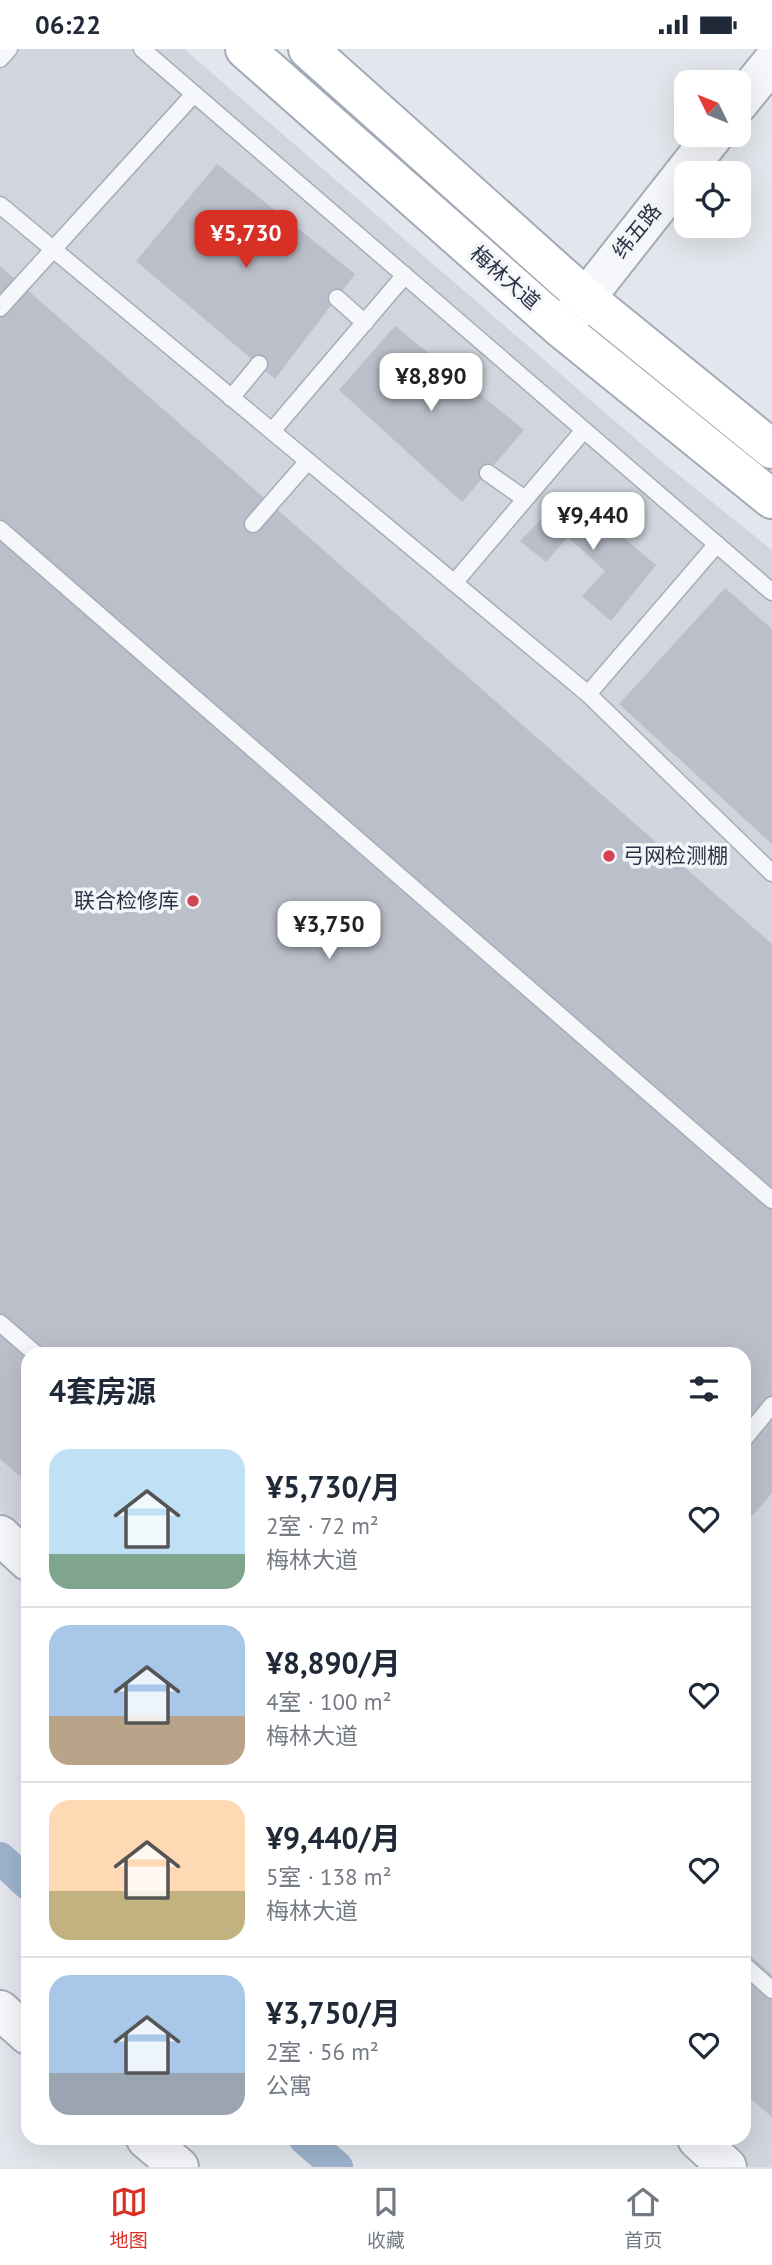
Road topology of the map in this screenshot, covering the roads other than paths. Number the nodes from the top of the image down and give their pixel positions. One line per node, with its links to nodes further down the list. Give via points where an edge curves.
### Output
1 (9, 49): 5 (lane)
2 (142, 49): 8 (lane)
3 (245, 49): 17 (main road, 梅林大道)
4 (308, 49): 13 (main road, 梅林大道)
5 (0, 59)
6 (772, 62): 7 (street)
7 (751, 88)
8 (194, 94): 11 (lane); 12 (lane)
9 (704, 147): 13 (street, 纬五路)
10 (0, 205): 11 (lane)
11 (54, 250): 15 (lane); 19 (lane)
12 (405, 275): 16 (lane); 20 (lane)
13 (585, 297): 17 (street, 纬五路); 22 (main road, 梅林大道)
14 (337, 298): 16 (lane)
15 (0, 308)
16 (365, 323): 21 (lane)
17 (562, 329): 26 (main road, 梅林大道)
18 (259, 365): 19 (lane)
19 (231, 398): 21 (lane)
20 (584, 430): 25 (lane); 29 (lane)
21 (272, 432): 23 (lane)
22 (772, 449)
23 (308, 461): 27 (lane); 30 (lane)
24 (488, 473): 25 (lane)
25 (525, 499): 30 (lane)
26 (772, 499)
27 (253, 524)
28 (0, 529): 34 (lane)
29 (717, 544): 31 (lane); 32 (lane)
30 (454, 583): 32 (lane)
31 (772, 592)
32 (588, 694): 33 (lane)
33 (772, 873)
34 (772, 1200)
35 (0, 1323): 36 (lane)
36 (28, 1347)
37 (772, 1405): 38 (lane)
38 (751, 1430)
39 (0, 1535): 40 (street)
40 (21, 1554)
41 (751, 1971): 42 (lane)
42 (772, 1990)
43 (0, 2010): 44 (street)
44 (21, 2029)
45 (153, 2145): 47 (street)
46 (703, 2145): 48 (street)
47 (179, 2167)
48 (727, 2167)

